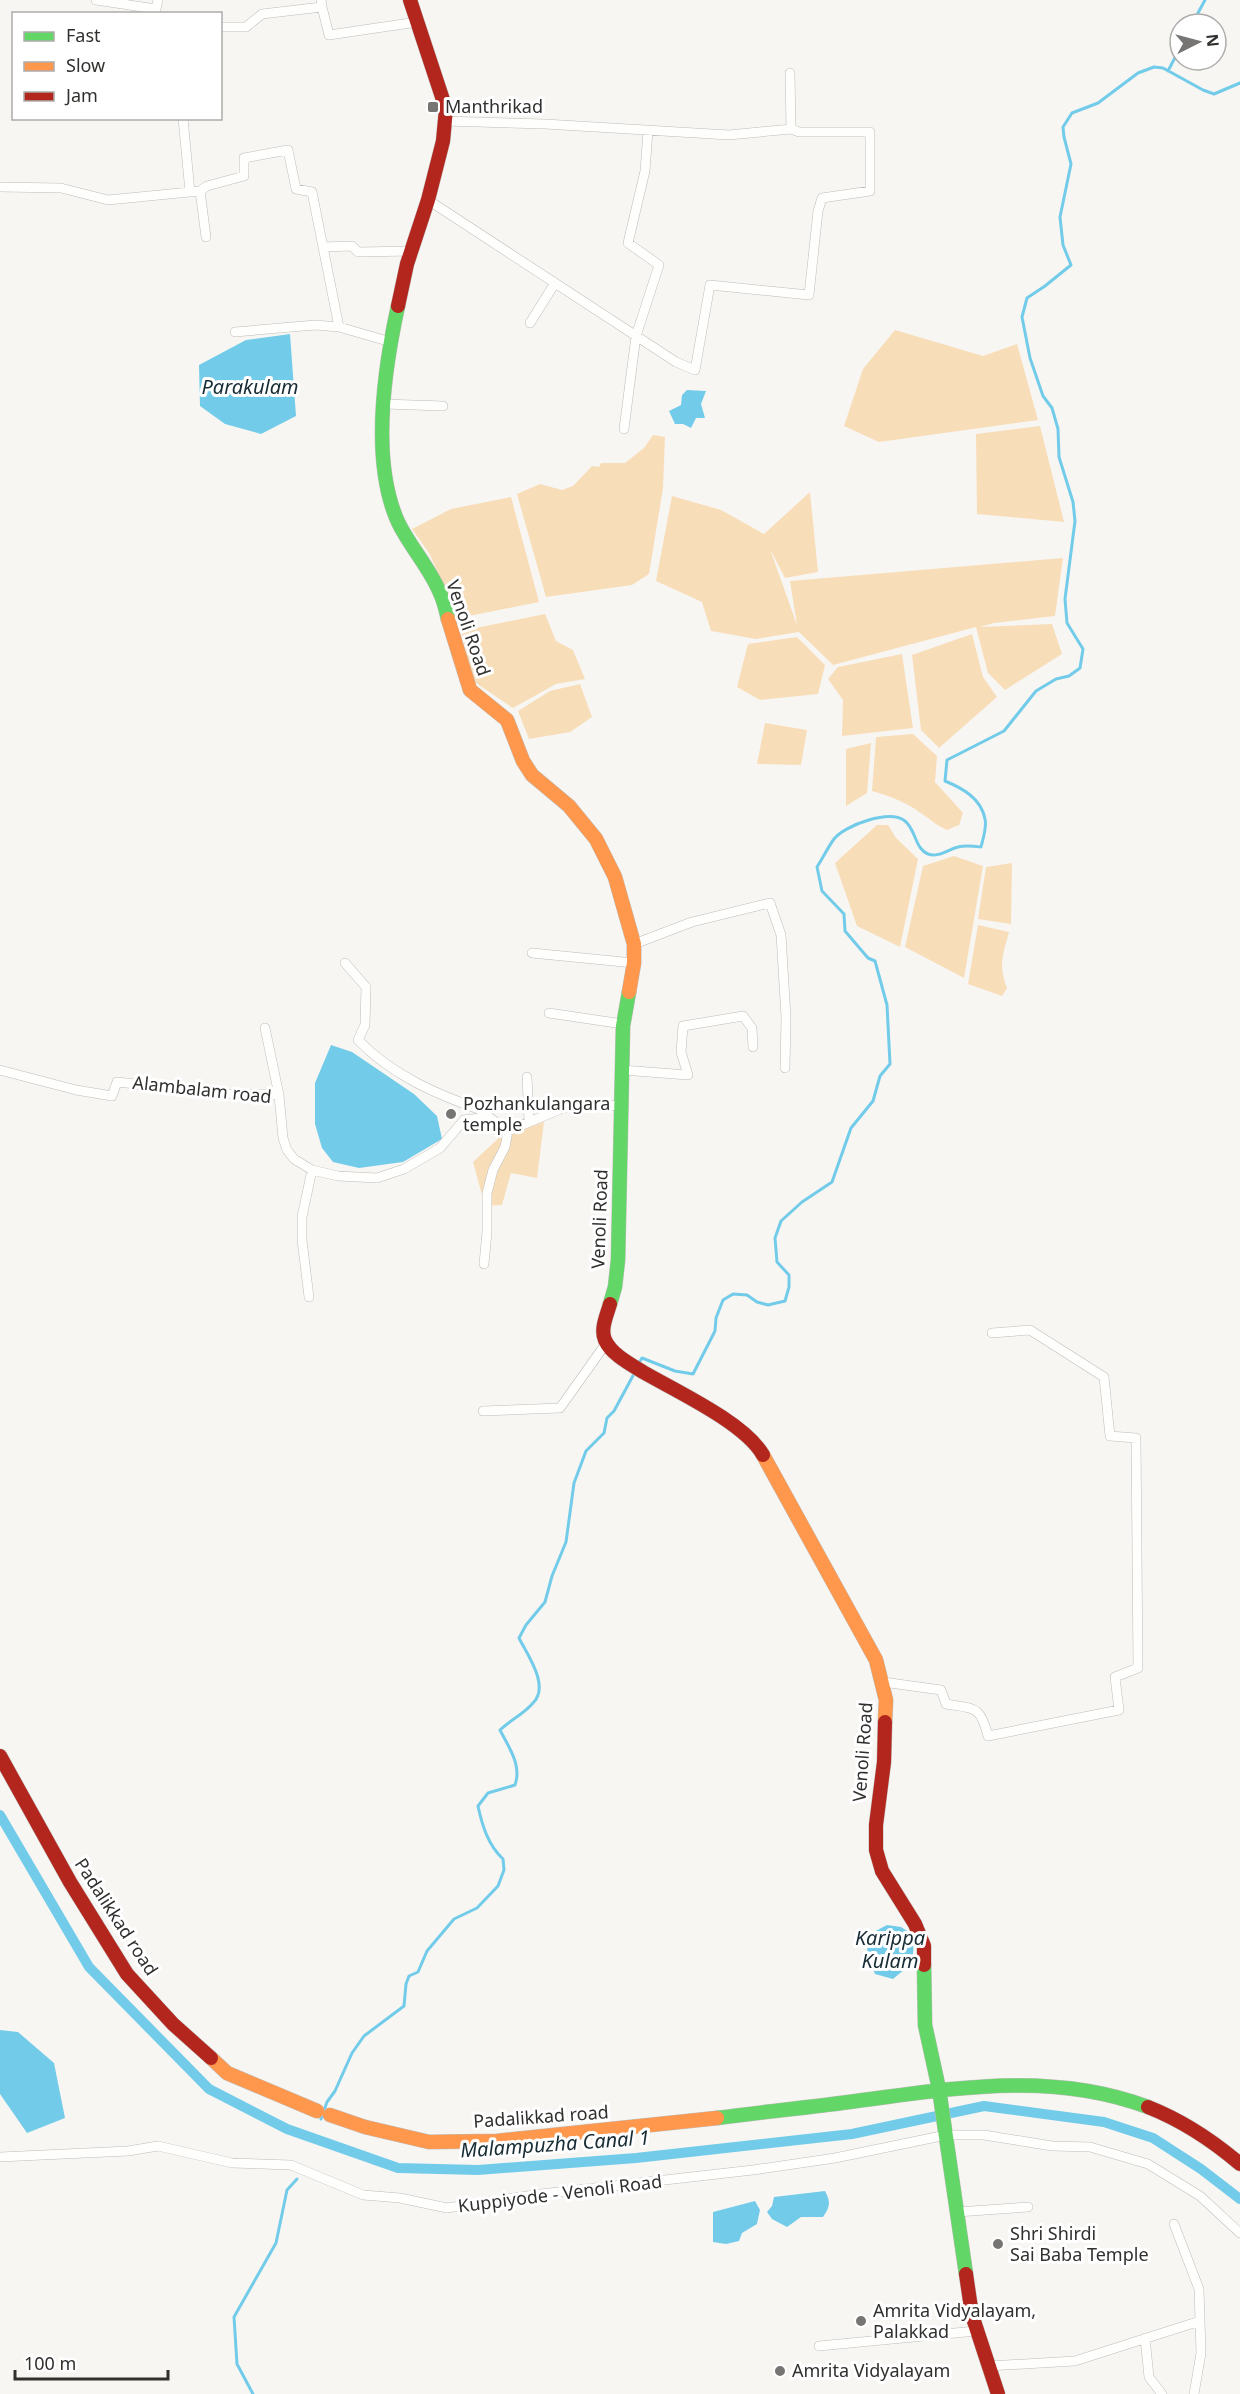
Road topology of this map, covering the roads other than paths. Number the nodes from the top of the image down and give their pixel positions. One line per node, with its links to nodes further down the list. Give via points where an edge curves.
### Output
1 (96, 0): 4 (street)
2 (411, 0): 5 (street, Venoli Road)
3 (321, 3): 5 (street, via 329,35); 6 (street, via 262,14 246,27)
4 (157, 7)
5 (417, 22): 9 (street, Venoli Road, via 446,109)
6 (222, 27)
7 (790, 73): 10 (street)
8 (183, 120): 14 (street)
9 (445, 121): 11 (street); 15 (street, Venoli Road)
10 (790, 129): 11 (street, via 729,135); 23 (street, via 870,132 870,191 822,198 809,295 710,285 695,370)
11 (648, 131): 23 (street, via 645,171 628,243 659,265)
12 (0, 187): 14 (street, via 60,188 108,200)
13 (200, 190): 14 (street); 16 (street); 17 (street, via 244,176 244,158 288,150 296,189 312,192)
14 (190, 192)
15 (428, 200): 18 (street, Venoli Road); 19 (street)
16 (206, 237)
17 (323, 247): 18 (street, via 352,246 358,252); 21 (street)
18 (412, 250): 24 (street, Venoli Road)
19 (555, 283): 20 (street); 23 (street)
20 (530, 322)
21 (339, 327): 22 (street, via 315,325); 24 (street)
22 (235, 332)
23 (636, 336): 27 (street)
24 (391, 342): 25 (street, Venoli Road)
25 (384, 404): 26 (street); 28 (street, Venoli Road, via 383,451 388,496 399,524 440,592 465,680 470,690 507,720 532,775 569,806 596,839 615,877)
26 (443, 406)
27 (624, 429)
28 (634, 944): 31 (street, Venoli Road); 36 (street, via 692,922 770,903 781,935)
29 (532, 953): 31 (street)
30 (345, 963): 41 (street, via 366,987 365,1025 358,1040 422,1087)
31 (634, 963): 33 (street, Venoli Road)
32 (549, 1013): 33 (street)
33 (623, 1024): 38 (street, Venoli Road)
34 (265, 1028): 40 (street)
35 (753, 1047): 38 (street, via 752,1028 743,1016 683,1026 681,1052 688,1075)
36 (785, 1068)
37 (0, 1070): 40 (street, Alambalam road, via 112,1096 117,1082 228,1094)
38 (622, 1070): 42 (street, Venoli Road)
39 (527, 1077): 45 (street)
40 (279, 1095): 47 (street, Alambalam road, via 287,1150)
41 (467, 1105): 43 (street); 44 (street)
42 (622, 1106): 45 (street, via 585,1104); 51 (street, Venoli Road, via 618,1260 603,1328)
43 (489, 1117): 44 (street); 46 (street)
44 (464, 1120): 47 (street, Alambalam road, via 440,1148 404,1169 377,1178)
45 (529, 1121): 46 (street)
46 (508, 1131): 48 (street, via 487,1193)
47 (312, 1170): 49 (street, via 302,1217)
48 (484, 1264)
49 (309, 1297)
50 (992, 1332): 53 (street, via 1030,1330 1104,1377 1110,1436 1136,1438 1138,1668 1115,1677 1119,1710 988,1736 983,1717 976,1710 946,1704 941,1690)
51 (607, 1342): 52 (street, via 560,1408); 53 (street, Venoli Road, via 628,1363 736,1426 761,1451 871,1650)
52 (483, 1411)
53 (883, 1682): 55 (street, Venoli Road, via 884,1762 876,1850 882,1872 915,1924 924,1946 925,2025)
54 (0, 1756): 55 (street, Padalikkad road, via 127,1974 226,2073 323,2113 429,2142 497,2141)
55 (940, 2092): 56 (street, Venoli Road); 58 (street, Padalikkad road, via 997,2085 1066,2087 1116,2095 1162,2113 1220,2147)
56 (946, 2134): 57 (street, Kuppiyode - Venoli Road, via 835,2158 447,2208 363,2195 291,2165 232,2163 158,2146); 60 (street, Venoli Road); 62 (street, Kuppiyode - Venoli Road, via 1090,2148 1148,2164 1200,2196)
57 (0, 2157)
58 (1240, 2164)
59 (1028, 2207): 60 (street)
60 (957, 2212): 64 (street, Venoli Road)
61 (1174, 2224): 63 (street, via 1199,2289)
62 (1240, 2232)
63 (1200, 2321): 65 (street); 70 (street, via 1201,2353)
64 (976, 2331): 66 (street); 67 (street, Venoli Road)
65 (1145, 2338): 67 (street, via 1075,2361); 69 (street, via 1149,2377)
66 (819, 2346)
67 (988, 2366): 68 (street, Venoli Road)
68 (998, 2394)
69 (1162, 2394)
70 (1194, 2394)

